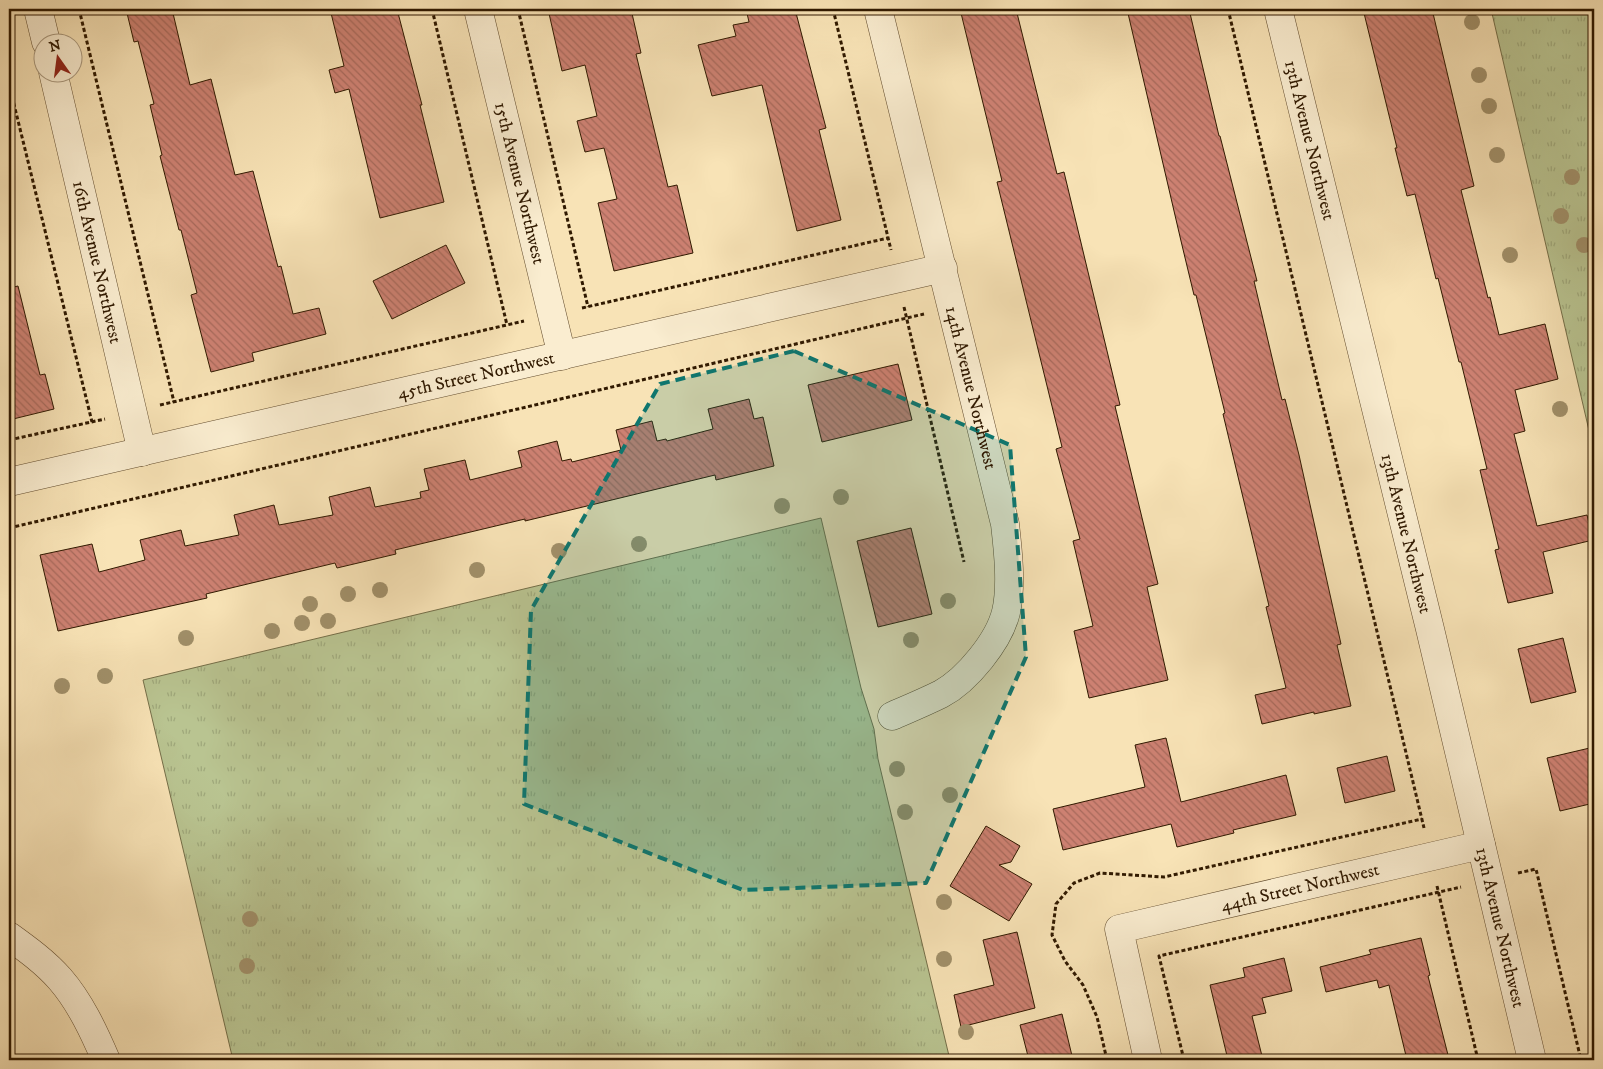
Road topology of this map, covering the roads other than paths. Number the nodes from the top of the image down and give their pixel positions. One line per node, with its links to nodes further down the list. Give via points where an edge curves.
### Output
1 (38, 9): 5 (street)
2 (478, 9): 8 (street, 15th Avenue Northwest)
3 (878, 9): 7 (street, 14th Avenue Northwest)
4 (1278, 9): 12 (street, 13th Avenue Northwest)
5 (44, 32)
6 (55, 82): 9 (street, 16th Avenue Northwest)
7 (943, 268): 8 (street, 45th Street Northwest); 11 (street, 14th Avenue Northwest, via 1005,524 1009,569 1006,612 993,642 967,675 942,693)
8 (562, 356): 9 (street, 45th Street Northwest)
9 (142, 452): 10 (street, 45th Street Northwest)
10 (9, 482)
11 (892, 716)
12 (1481, 845): 15 (street, 44th Street Northwest, via 1119,929); 16 (street, 13th Avenue Northwest)
13 (9, 936): 14 (street, via 36,955 60,980 79,1007)
14 (106, 1060)
15 (1148, 1060)
16 (1532, 1060)

